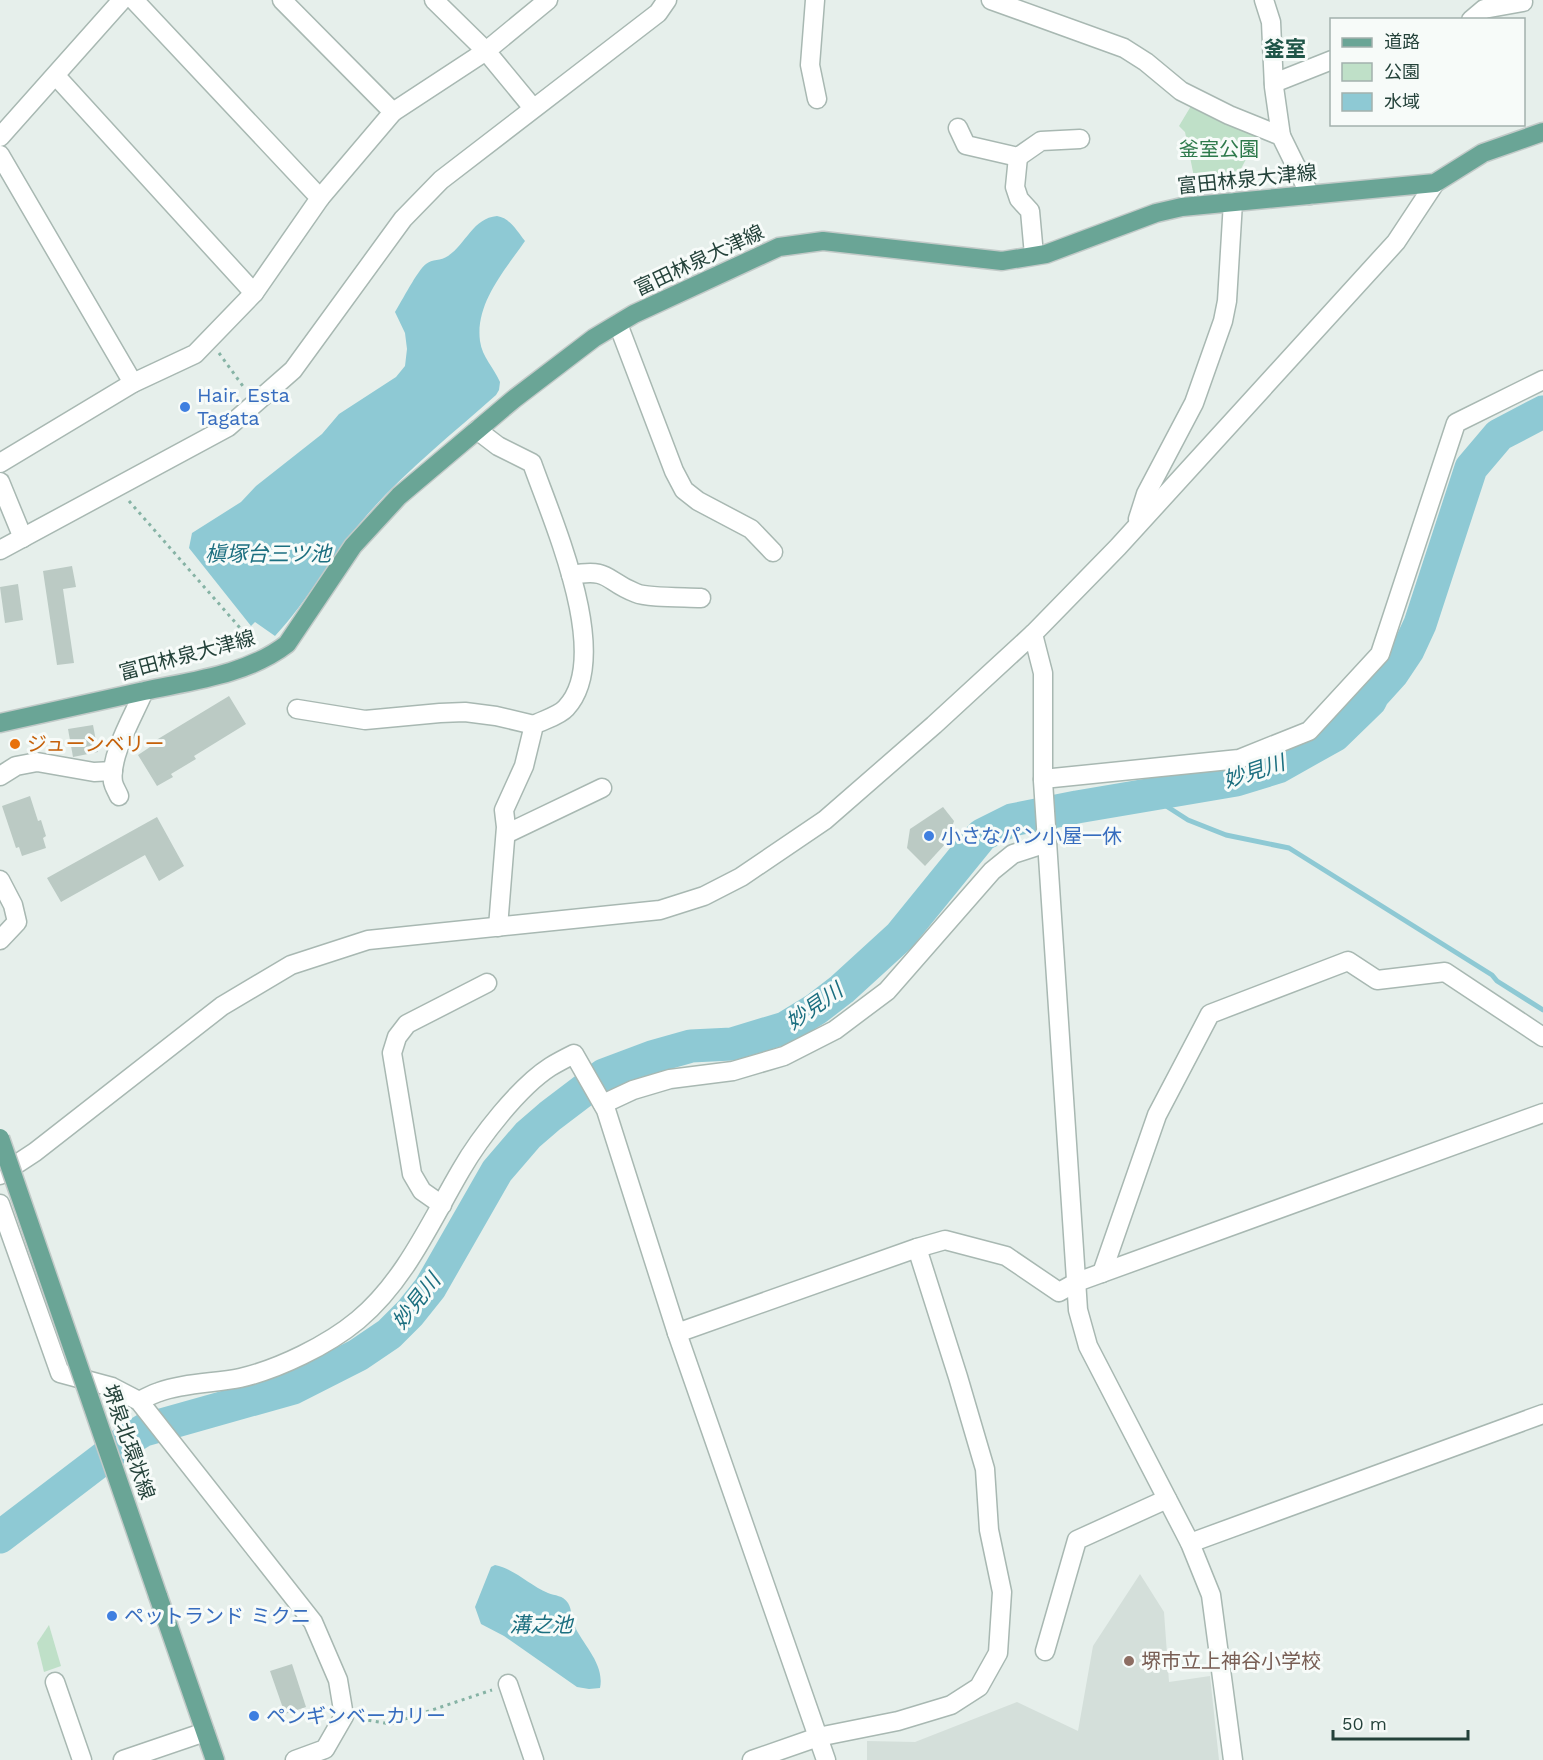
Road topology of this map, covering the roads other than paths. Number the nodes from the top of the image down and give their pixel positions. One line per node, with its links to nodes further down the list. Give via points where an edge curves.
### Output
1 (122, 0): 14 (street)
2 (134, 0): 28 (street)
3 (282, 0): 18 (street)
4 (434, 0): 12 (street)
5 (548, 0): 12 (street)
6 (667, 0): 17 (street, via 658,13)
7 (815, 0): 16 (street, via 810,65)
8 (991, 0): 22 (street, via 1124,48 1181,91)
9 (1264, 0): 15 (street, via 1271,22)
10 (1522, 0): 11 (street, via 1484,9)
11 (1473, 18)
12 (486, 51): 17 (street); 18 (street)
13 (1330, 61): 15 (street)
14 (56, 76): 21 (street); 31 (street)
15 (1274, 83): 22 (street)
16 (817, 99)
17 (534, 108): 39 (street, via 441,180 404,219 293,370 228,427)
18 (393, 112): 28 (street)
19 (958, 128): 25 (street, via 966,145)
20 (1542, 129): 26 (main road, 富田林泉大津線, via 1484,153)
21 (0, 136)
22 (1281, 136): 27 (street)
23 (1080, 139): 25 (street, via 1041,141)
24 (0, 156): 34 (street)
25 (1018, 157): 30 (street, via 1015,187 1030,211)
26 (1435, 183): 27 (main road, 富田林泉大津線); 38 (street, via 1396,242)
27 (1310, 195): 29 (main road, 富田林泉大津線)
28 (320, 198): 31 (street)
29 (1233, 202): 30 (main road, 富田林泉大津線, via 1164,211); 38 (street, via 1223,321 1194,403 1146,494)
30 (1034, 255): 32 (main road, 富田林泉大津線, via 1002,261 823,241 779,247)
31 (254, 292): 34 (street, via 195,354)
32 (618, 324): 35 (main road, 富田林泉大津線, via 585,345); 41 (street, via 684,490 751,529)
33 (1543, 380): 51 (street, via 1456,423 1380,654 1309,731 1239,759)
34 (133, 383): 36 (street)
35 (477, 430): 42 (street, via 532,464); 45 (main road, 富田林泉大津線, via 399,496 353,546 286,644 252,665)
36 (0, 463)
37 (0, 482): 39 (street)
38 (1136, 527): 44 (street)
39 (23, 538): 40 (street)
40 (0, 550)
41 (773, 552)
42 (572, 575): 43 (street, via 602,573 637,594); 48 (street, via 584,632 577,693 565,710)
43 (701, 598)
44 (1033, 634): 51 (street, via 1043,673); 58 (street, via 825,820 741,877 704,896 660,910)
45 (144, 691): 47 (main road, 富田林泉大津線); 49 (street)
46 (297, 709): 48 (street, via 365,720 465,712)
47 (0, 723)
48 (534, 725): 54 (street, via 524,766 504,810)
49 (113, 771): 50 (street, via 94,772 38,762 16,766); 53 (street, via 113,784)
50 (0, 776)
51 (1043, 780): 55 (street)
52 (602, 789): 54 (street)
53 (119, 796)
54 (506, 834): 58 (street)
55 (1047, 842): 62 (street, via 1013,854 992,871 887,991 836,1029 784,1056 733,1071 670,1079); 70 (street)
56 (0, 880): 59 (street, via 17,922)
57 (0, 916): 59 (street)
58 (498, 927): 65 (street, via 368,940 291,965 222,1006)
59 (2, 938)
60 (487, 983): 67 (street, via 406,1024 392,1053 412,1174 422,1191)
61 (1543, 1037): 69 (street, via 1445,972 1377,980 1348,961 1210,1014 1157,1115)
62 (603, 1104): 67 (street, via 574,1054 549,1067 496,1121); 71 (street)
63 (1542, 1115): 69 (street)
64 (0, 1138): 79 (main road, 堺泉北環状線, bridge)
65 (0, 1175)
66 (0, 1204): 72 (street, via 60,1373 112,1387)
67 (442, 1205): 72 (street, via 383,1295 359,1320 326,1343 243,1377 161,1391)
68 (917, 1248): 70 (street, via 945,1240 1006,1256 1059,1292); 71 (street); 80 (street, via 984,1469 989,1530 1002,1592 998,1653 979,1687 951,1705 898,1721)
69 (1102, 1273): 70 (street)
70 (1077, 1282): 74 (street, via 1078,1310 1088,1346)
71 (677, 1333): 80 (street)
72 (139, 1401): 84 (street, via 313,1622 338,1680 344,1716 325,1749)
73 (1543, 1414): 75 (street)
74 (1167, 1498): 75 (street); 76 (street, via 1077,1540)
75 (1190, 1544): 88 (street, via 1211,1595)
76 (1045, 1651)
77 (55, 1682): 81 (street)
78 (508, 1684): 85 (street)
79 (205, 1732): 82 (street); 83 (main road, 堺泉北環状線)
80 (818, 1737): 86 (street); 87 (street)
81 (82, 1760)
82 (123, 1760)
83 (215, 1760)
84 (295, 1760)
85 (534, 1760)
86 (752, 1760)
87 (826, 1760)
88 (1233, 1760)

